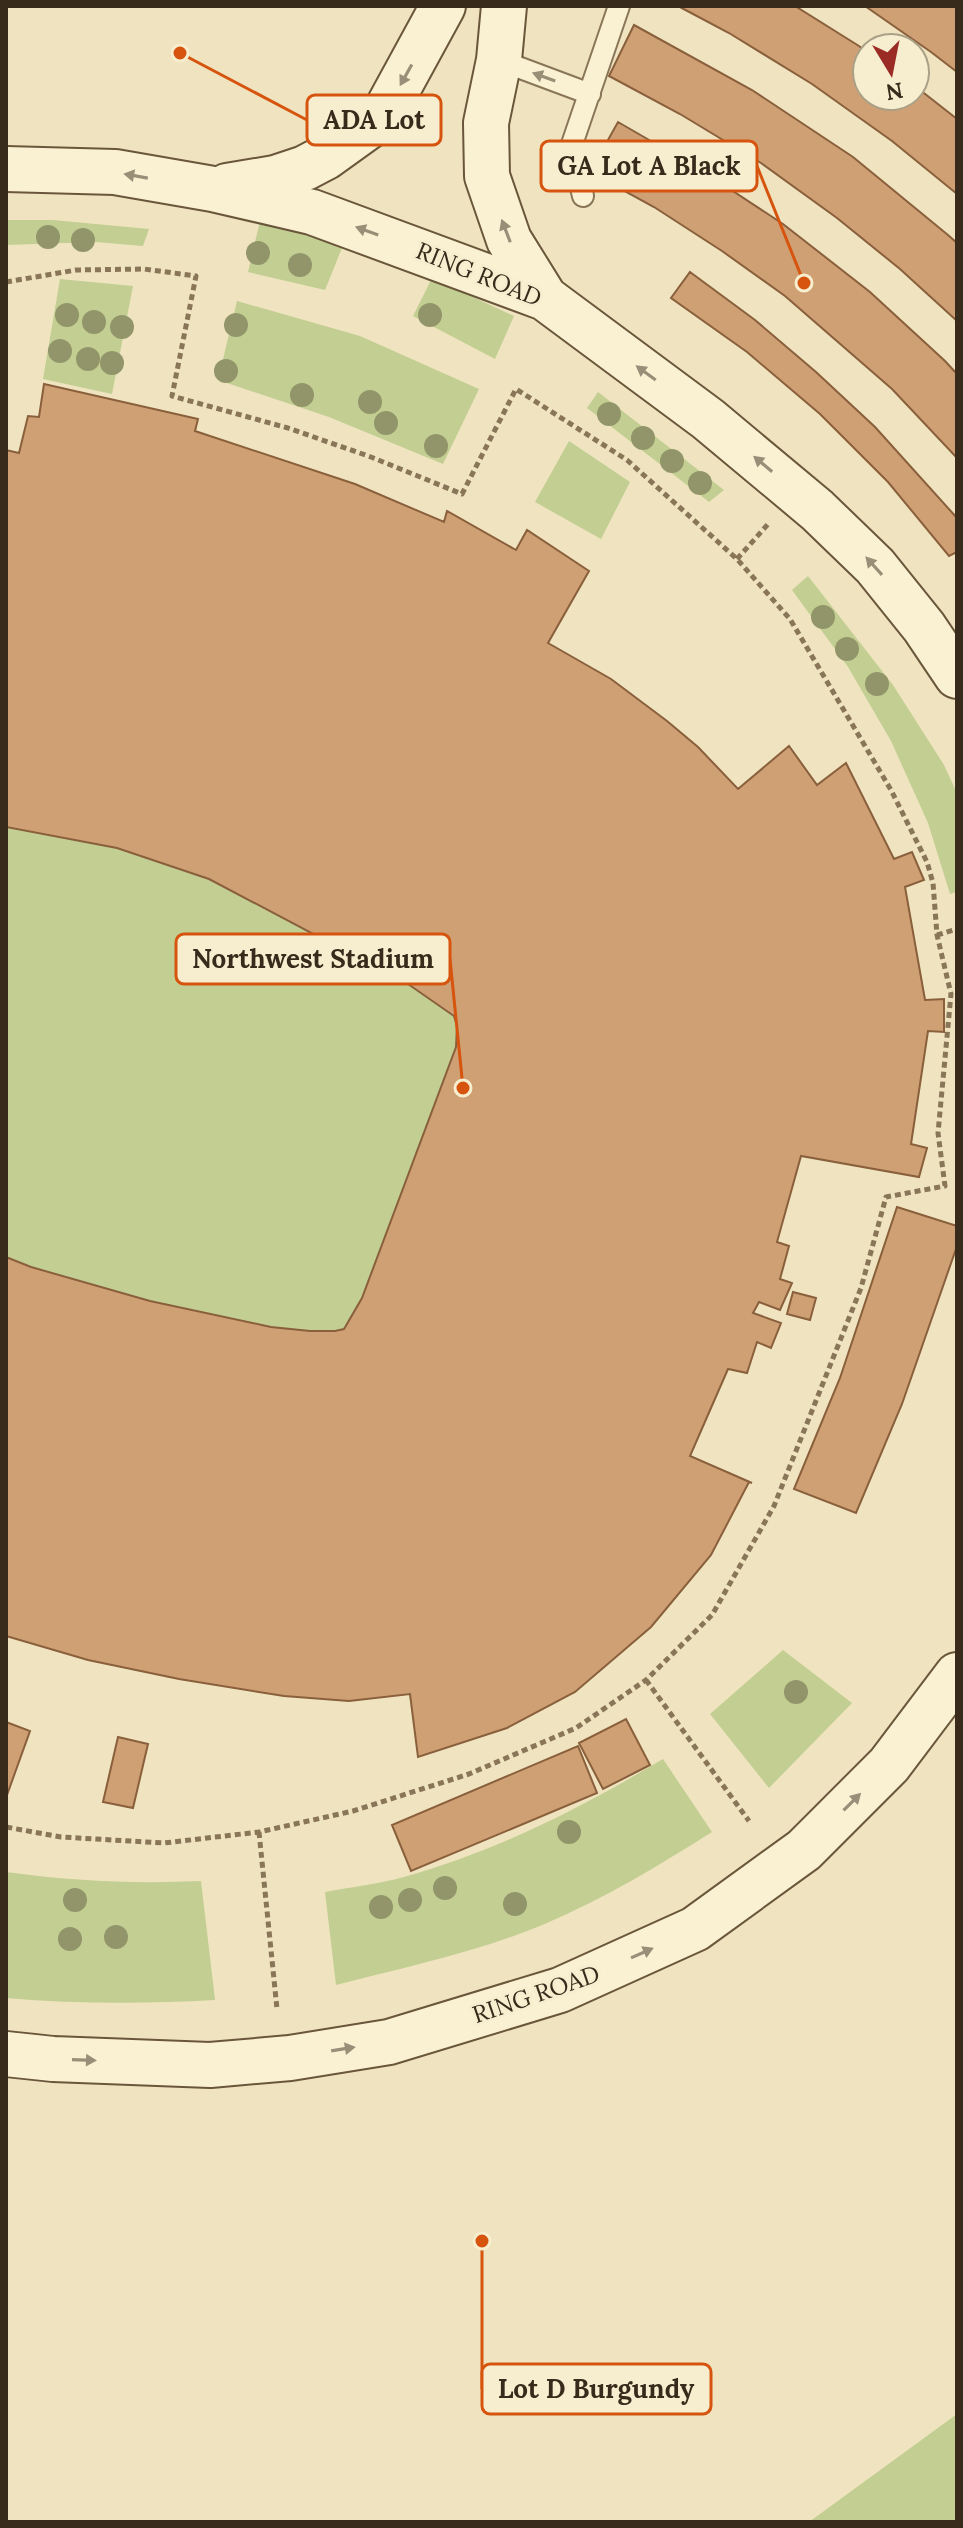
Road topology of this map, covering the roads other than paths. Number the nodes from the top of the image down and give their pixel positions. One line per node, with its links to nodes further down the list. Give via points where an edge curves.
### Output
1 (443, 6): 7 (main road, one-way to 7, via 383,116 305,168)
2 (504, 6): 4 (main road)
3 (619, 6): 5 (lane)
4 (499, 60): 5 (lane, one-way to 4); 9 (main road, one-way to 4, via 509,240 487,176 486,123)
5 (590, 94): 8 (lane, via 571,147)
6 (6, 169): 7 (main road, RING ROAD, one-way to 6, via 115,172)
7 (213, 189): 9 (main road, RING ROAD, one-way to 7, via 312,212)
8 (583, 196)
9 (545, 298): 10 (main road, RING ROAD, one-way to 9, via 817,510 708,419)
10 (940, 635): 11 (main road, RING ROAD)
11 (957, 676)
12 (957, 1675): 13 (main road, RING ROAD, one-way to 12, via 210,2065 290,2058 389,2042 560,1990 695,1929 804,1850 889,1765)
13 (6, 2054)

